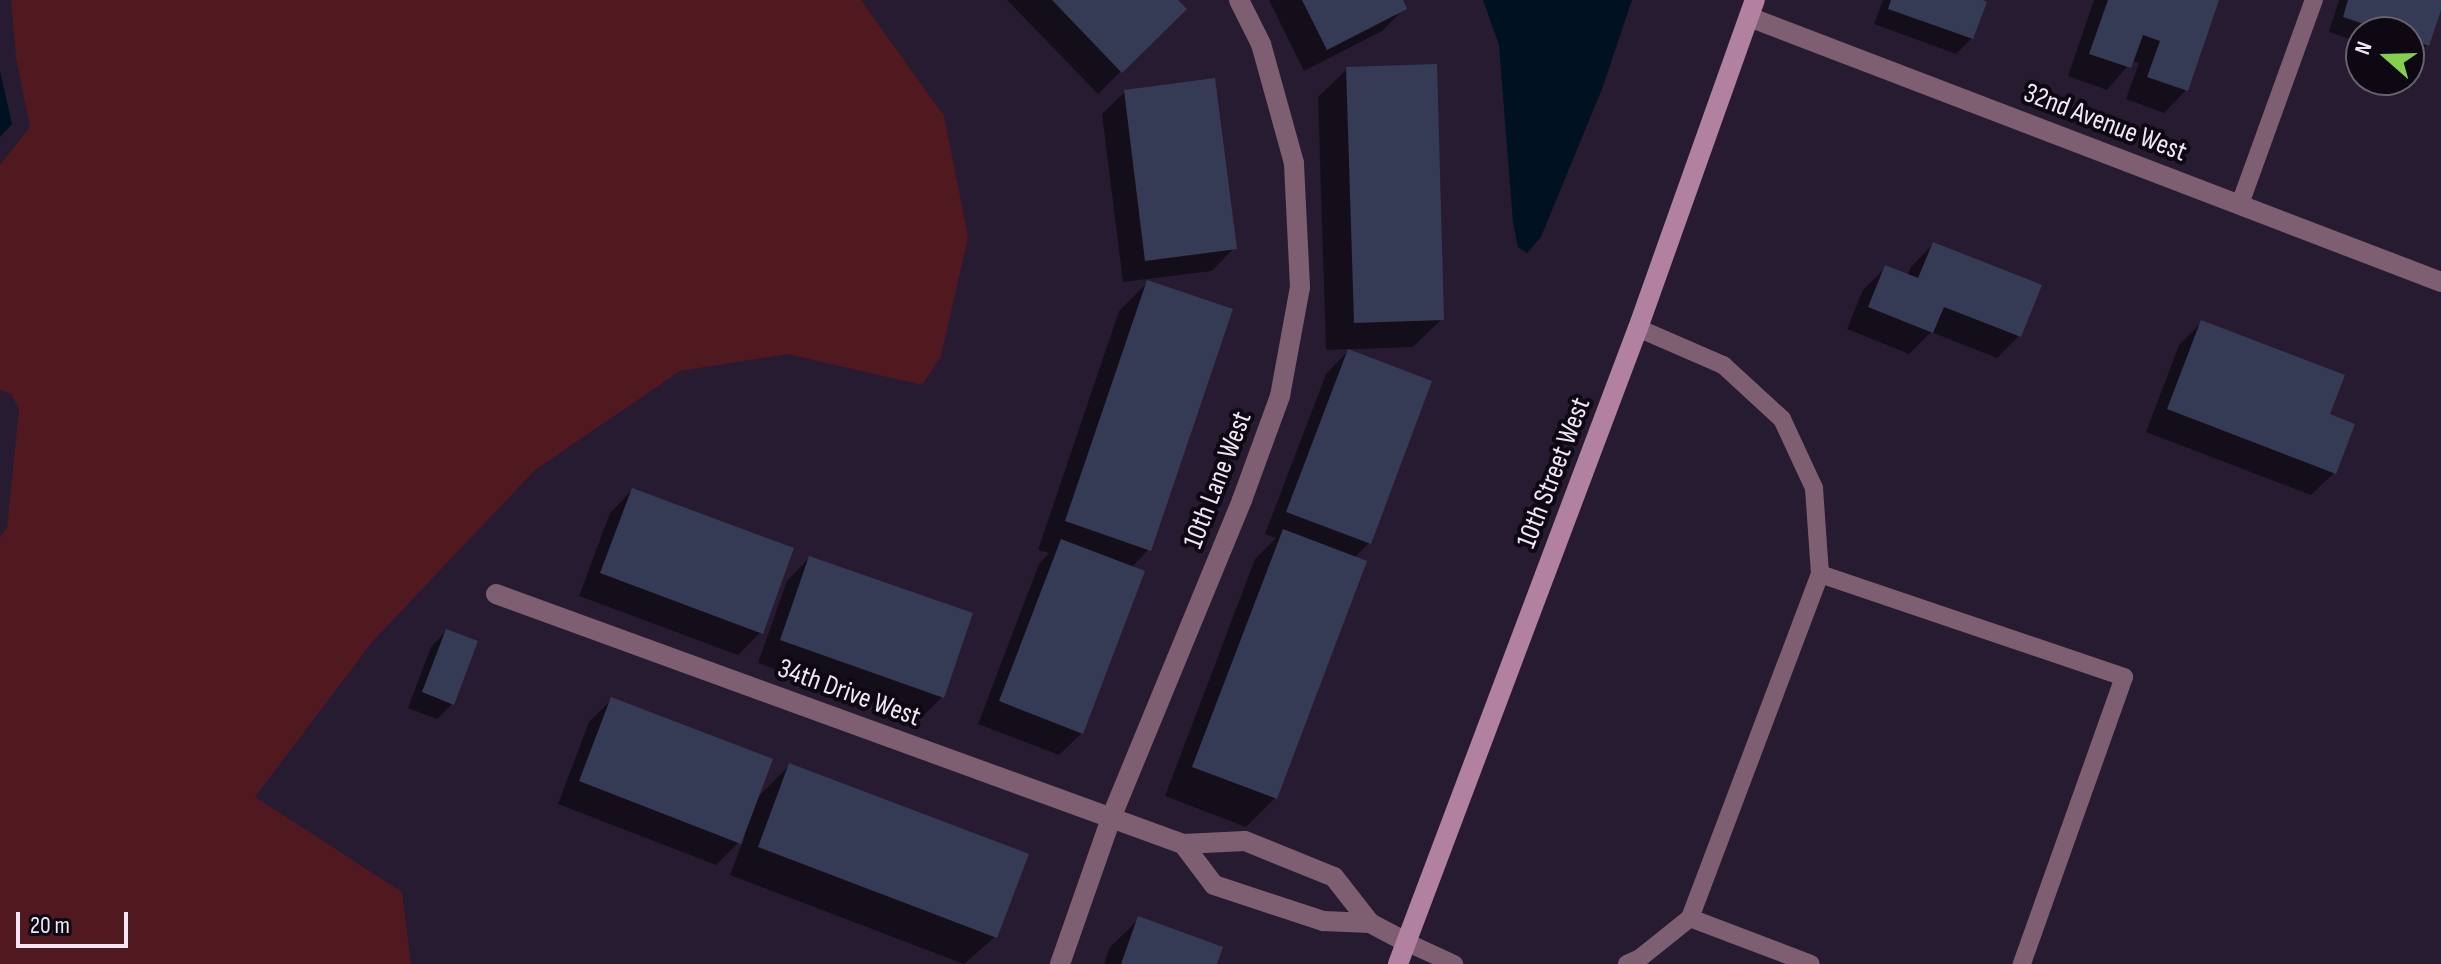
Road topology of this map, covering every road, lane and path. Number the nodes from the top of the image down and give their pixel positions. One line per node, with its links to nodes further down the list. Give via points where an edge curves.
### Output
1 (1239, 0): 9 (street, 10th Lane West, via 1261,44 1294,163 1300,287 1280,396)
2 (2314, 0): 4 (lane)
3 (1752, 9): 4 (street, 32nd Avenue West); 6 (street, 10th Street West)
4 (2240, 204): 5 (street, 32nd Avenue West)
5 (2441, 282)
6 (1638, 328): 7 (lane, via 1723,365 1782,419 1814,488); 13 (street, 10th Street West)
7 (1820, 574): 11 (lane); 20 (lane, via 2124,677)
8 (496, 594): 9 (street, 34th Drive West)
9 (1111, 818): 10 (street, 34th Drive West); 15 (street, 10th Lane West)
10 (1183, 844): 12 (street, 34th Drive West, via 1214,885 1323,921); 12 (street, 34th Drive West, via 1245,841 1334,877)
11 (1690, 918): 14 (lane); 18 (lane)
12 (1370, 923): 13 (street, 34th Drive West)
13 (1406, 942): 16 (street, 10th Street West); 17 (lane)
14 (1762, 955): 19 (lane)
15 (1060, 964)
16 (1398, 964)
17 (1454, 964)
18 (1627, 964)
19 (1811, 964)
20 (2022, 964)

